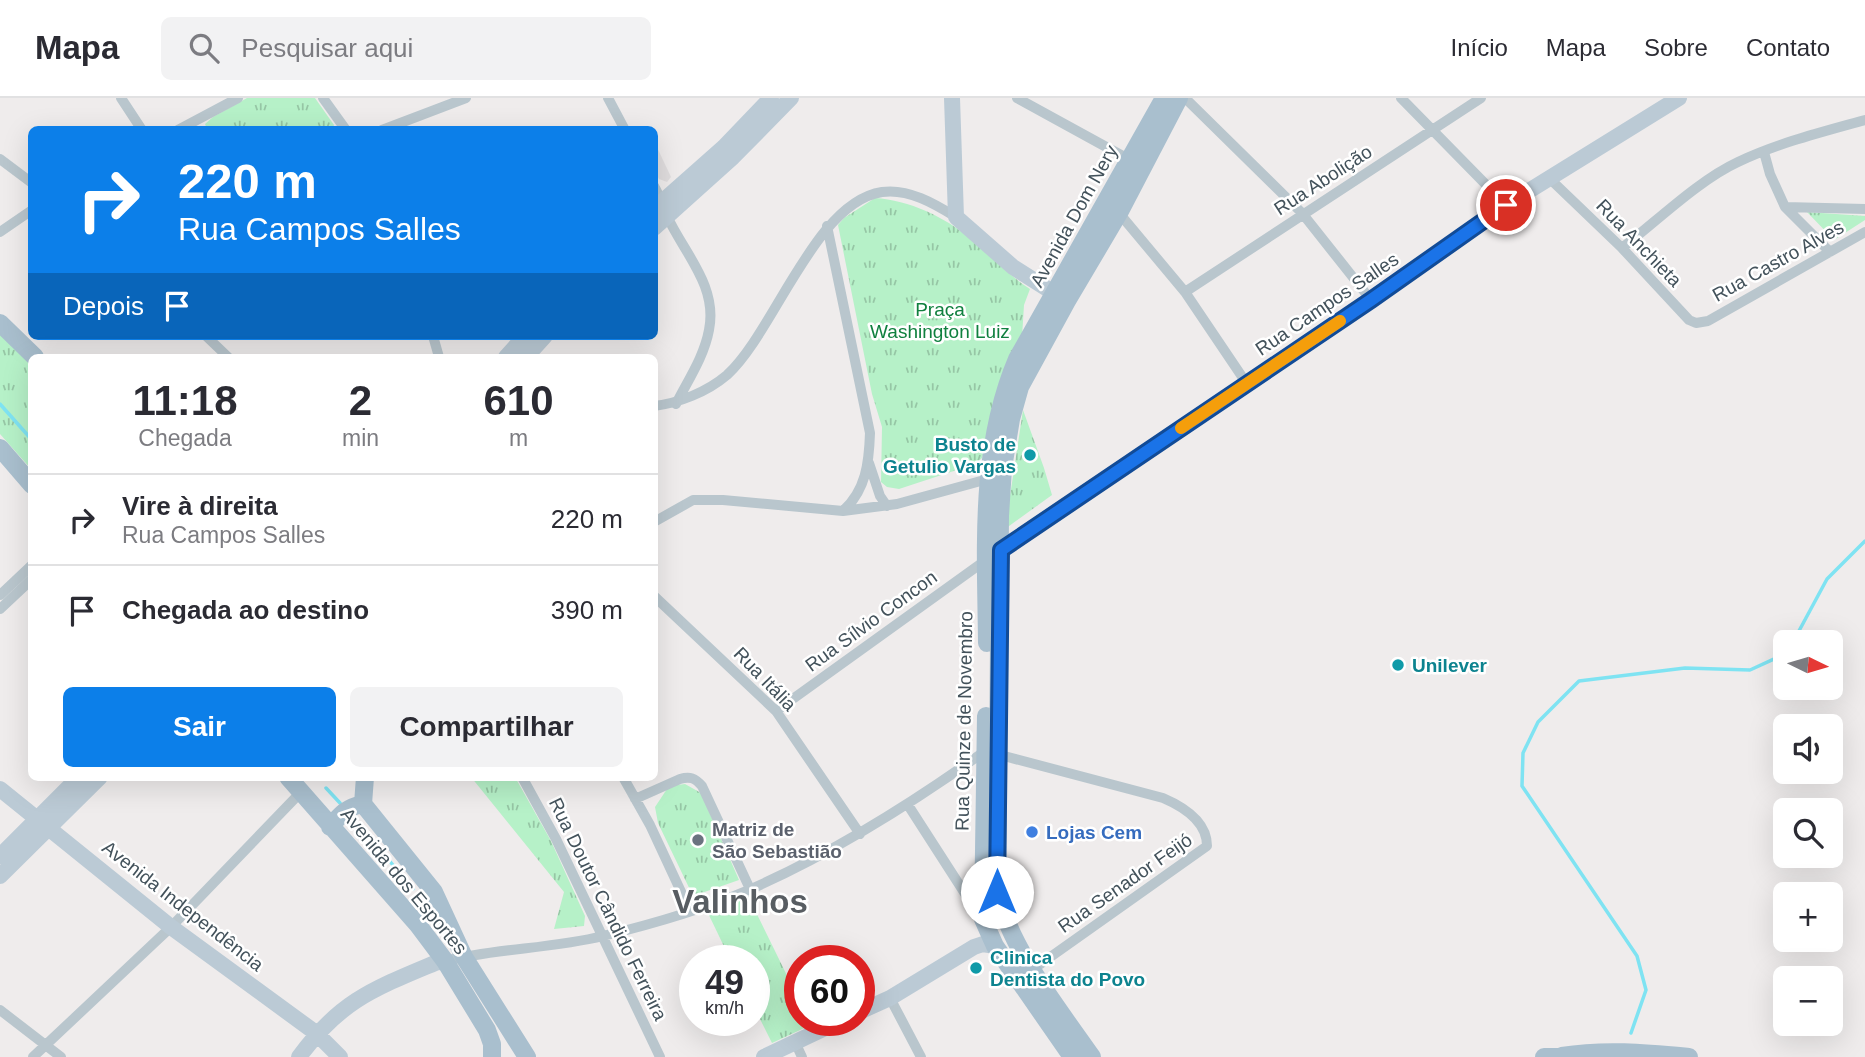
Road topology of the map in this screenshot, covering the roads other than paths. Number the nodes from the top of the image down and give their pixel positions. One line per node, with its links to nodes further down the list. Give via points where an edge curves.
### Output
1 (121, 98): 18 (street)
2 (238, 98): 17 (street)
3 (323, 98): 19 (street)
4 (466, 98): 20 (street)
5 (608, 98): 21 (street)
6 (771, 98): 30 (main road)
7 (791, 98): 30 (main road, via 733,157)
8 (952, 98): 35 (main road)
9 (1017, 98): 25 (street)
10 (1164, 98): 25 (main road, Avenida Dom Nery)
11 (1179, 98): 34 (main road, Avenida Dom Nery)
12 (1185, 98): 33 (street)
13 (1401, 98): 22 (street)
14 (1481, 98): 22 (street, Rua Abolição)
15 (1669, 100): 26 (main road, Rua Campos Salles)
16 (1865, 120): 23 (street)
17 (199, 124)
18 (139, 126)
19 (343, 126)
20 (392, 126)
21 (623, 126)
22 (1432, 131): 28 (street); 33 (street, Rua Abolição)
23 (1764, 152): 29 (street); 39 (street, via 1713,177)
24 (0, 159): 27 (street)
25 (1130, 160): 42 (main road, Avenida Dom Nery)
26 (1549, 178): 28 (main road, Rua Campos Salles); 39 (street, Rua Anchieta)
27 (28, 180)
28 (1506, 205): 43 (main road, Rua Campos Salles)
29 (1786, 207): 31 (street); 40 (street)
30 (662, 209): 54 (street, via 703,279 710,303 709,329 699,360)
31 (1865, 209)
32 (28, 213): 37 (street)
33 (1302, 213): 41 (street, Rua Abolição); 43 (street)
34 (1119, 214): 41 (street); 42 (main road, Avenida Dom Nery)
35 (956, 217): 36 (street, via 933,203 883,192 864,197); 42 (main road, via 1013,267)
36 (827, 226): 54 (street, via 739,360 726,375); 57 (street, via 867,416)
37 (0, 232)
38 (1865, 232): 40 (street, Rua Castro Alves)
39 (1622, 248): 44 (street, Rua Anchieta, via 1689,320)
40 (1830, 252): 44 (street, Rua Castro Alves)
41 (1185, 292): 53 (street)
42 (1061, 298): 58 (main road, Avenida Dom Nery, via 1017,359 1008,381); 63 (main road, Avenida Dom Nery, via 1020,387 1011,419)
43 (1371, 300): 53 (main road, Rua Campos Salles)
44 (1708, 321)
45 (0, 323): 49 (main road)
46 (210, 340): 50 (street)
47 (521, 340): 51 (main road)
48 (541, 340): 52 (main road)
49 (31, 354)
50 (225, 354)
51 (509, 354)
52 (529, 354)
53 (1247, 384): 63 (main road, Rua Campos Salles)
54 (676, 404): 55 (street)
55 (658, 406)
56 (0, 449): 59 (main road)
57 (869, 461): 60 (street); 61 (street, via 854,501)
58 (988, 479): 60 (street); 63 (main road, Avenida Dom Nery)
59 (28, 480)
60 (887, 506): 61 (street)
61 (843, 511): 62 (street, via 693,500)
62 (658, 520)
63 (993, 555): 69 (street, Rua Sílvio Concon); 70 (main road, Rua Quinze de Novembro, via 988,653)
64 (28, 569): 66 (street)
65 (28, 583): 68 (street)
66 (0, 595)
67 (658, 600): 69 (street, Rua Itália)
68 (0, 609)
69 (776, 711): 84 (street, Rua Itália)
70 (992, 752): 81 (street); 88 (main road, Rua Quinze de Novembro); 90 (main road, Rua Quinze de Novembro); 99 (street, Rua Senador Feijó, via 1163,798 1191,814 1205,832 1207,846)
71 (76, 781): 82 (main road)
72 (95, 781): 82 (main road)
73 (291, 781): 78 (main road, Avenida dos Esportes)
74 (365, 781): 80 (main road, Avenida dos Esportes)
75 (524, 781): 94 (street, Rua Doutor Cândido Ferreira)
76 (625, 781): 79 (street)
77 (0, 789): 82 (main road, Avenida Independência)
78 (301, 792): 83 (main road, Avenida dos Esportes); 93 (street)
79 (635, 799): 87 (street, via 680,779 696,779); 91 (street)
80 (363, 804): 83 (main road, via 350,807); 97 (main road, Avenida dos Esportes, via 434,892)
81 (908, 805): 84 (street); 89 (street)
82 (43, 823): 85 (main road); 86 (main road); 93 (main road, Avenida Independência)
83 (330, 827): 98 (main road, Avenida dos Esportes)
84 (860, 834): 87 (street)
85 (0, 856)
86 (0, 876)
87 (750, 889): 91 (street)
88 (983, 889): 89 (main road); 92 (main road, Rua Quinze de Novembro)
89 (967, 899): 92 (street)
90 (1000, 906): 92 (main road); 99 (main road)
91 (690, 911): 94 (street)
92 (985, 925): 95 (main road); 96 (main road)
93 (171, 928): 103 (main road, Avenida Independência); 105 (street)
94 (602, 936): 97 (street); 113 (street, Rua Doutor Cândido Ferreira)
95 (995, 946): 96 (main road); 116 (main road)
96 (974, 947): 100 (main road)
97 (464, 957): 98 (street); 112 (main road, Avenida dos Esportes)
98 (445, 961): 103 (main road, via 373,989); 111 (main road, Avenida dos Esportes, via 487,1030)
99 (1032, 970): 117 (main road)
100 (890, 998): 101 (main road); 115 (street)
101 (875, 1005)
102 (0, 1010): 105 (street)
103 (316, 1033): 109 (main road); 110 (main road, Avenida Independência)
104 (818, 1036): 106 (main road)
105 (45, 1045): 107 (street); 108 (street)
106 (798, 1049): 114 (main road)
107 (33, 1057)
108 (61, 1057)
109 (299, 1057)
110 (340, 1057)
111 (492, 1057)
112 (527, 1057)
113 (660, 1057)
114 (764, 1057)
115 (921, 1057)
116 (1072, 1057)
117 (1092, 1057)
118 (1561, 1057): 119 (main road, via 1615,1051)
119 (1689, 1057)

